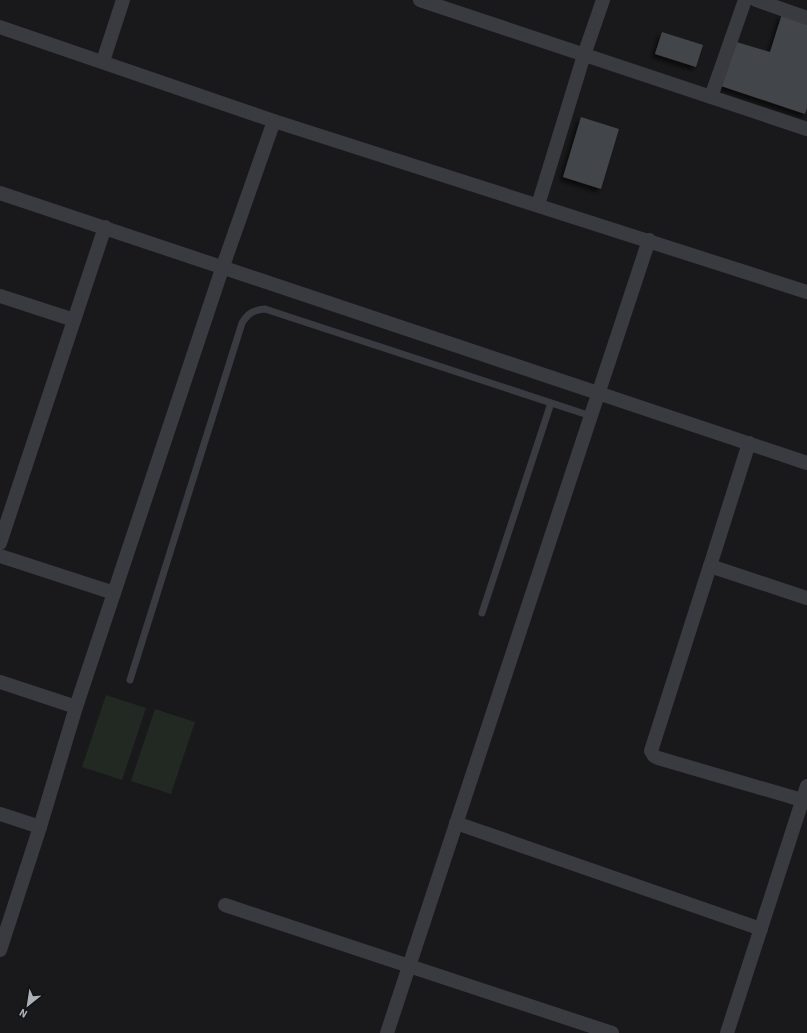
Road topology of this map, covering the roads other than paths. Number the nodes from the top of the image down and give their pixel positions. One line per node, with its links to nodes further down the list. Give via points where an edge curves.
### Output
1 (123, 0): 9 (street)
2 (420, 0): 8 (street)
3 (603, 0): 8 (street)
4 (744, 0): 10 (street)
5 (756, 0): 6 (street)
6 (807, 18)
7 (0, 27): 9 (street)
8 (584, 55): 10 (street); 14 (street)
9 (103, 61): 11 (street)
10 (711, 97): 12 (street)
11 (274, 121): 14 (street); 17 (street)
12 (807, 129)
13 (0, 192): 15 (street)
14 (538, 205): 16 (street)
15 (105, 227): 17 (street); 20 (street)
16 (649, 240): 18 (street); 21 (street)
17 (223, 266): 21 (street); 29 (street)
18 (807, 292)
19 (0, 297): 20 (street)
20 (74, 320): 26 (street)
21 (599, 392): 23 (street); 24 (street)
22 (551, 403): 23 (lane); 31 (lane); 32 (lane, via 265,309 255,310 247,315 242,323)
23 (591, 416): 38 (street)
24 (749, 443): 25 (street); 28 (street)
25 (807, 463)
26 (0, 543)
27 (0, 556): 29 (street)
28 (710, 566): 30 (street); 36 (street, via 652,751 658,758)
29 (114, 593): 34 (street)
30 (807, 598)
31 (482, 613)
32 (130, 680)
33 (0, 682): 34 (street)
34 (76, 707): 39 (street)
35 (807, 786): 36 (street)
36 (802, 800): 41 (street)
37 (0, 814): 39 (street)
38 (456, 823): 41 (street); 43 (street)
39 (40, 827): 42 (street)
40 (225, 905): 43 (street)
41 (761, 929): 46 (street)
42 (0, 950)
43 (409, 967): 44 (street); 45 (street)
44 (387, 1033)
45 (612, 1033)
46 (727, 1033)

